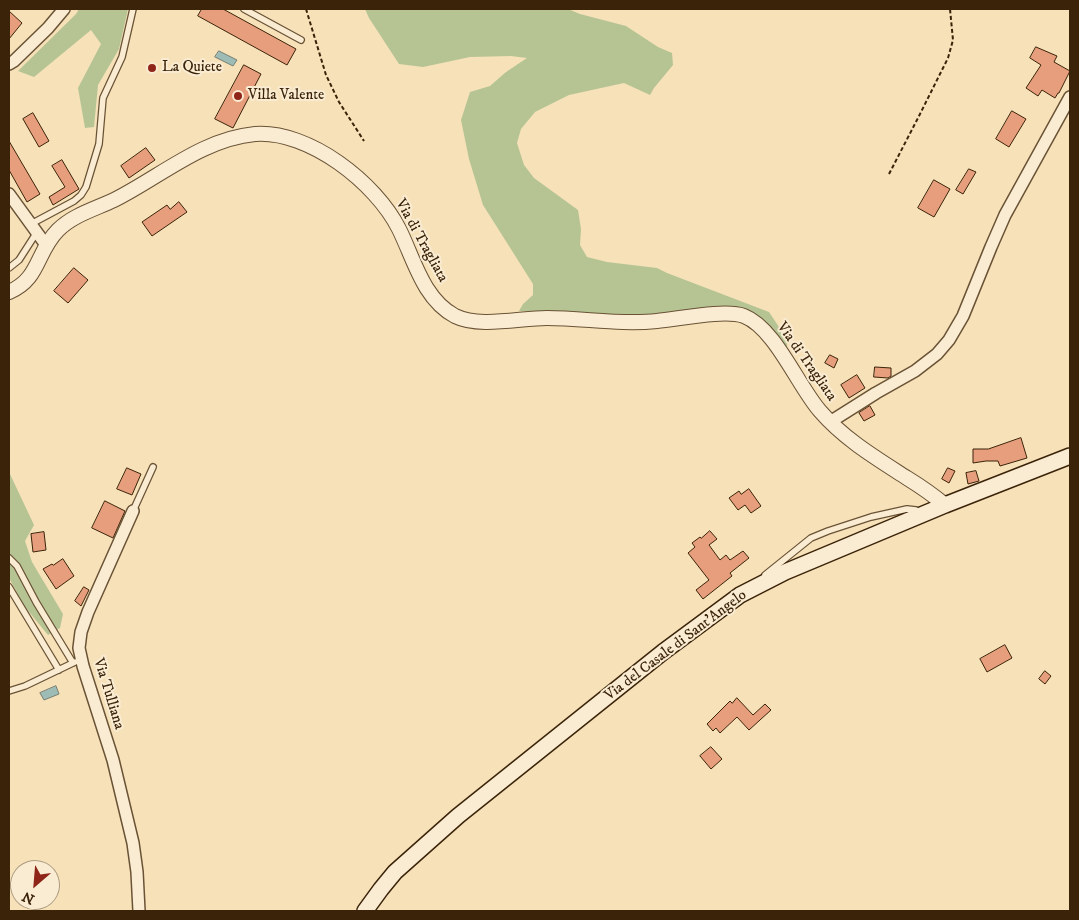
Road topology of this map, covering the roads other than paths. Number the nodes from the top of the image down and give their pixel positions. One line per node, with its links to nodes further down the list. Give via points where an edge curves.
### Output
1 (64, 9): 5 (street)
2 (133, 9): 8 (lane, via 122,57 103,98 99,144 86,187 74,201)
3 (244, 9): 4 (lane)
4 (301, 40)
5 (9, 64)
6 (1070, 97): 12 (street, via 1005,215 963,316 949,340 916,371)
7 (9, 194): 8 (street)
8 (34, 228): 9 (street); 10 (lane, via 19,260)
9 (46, 245): 11 (street, Via di Tragliata, via 28,281); 12 (street, Via di Tragliata, via 58,229 73,218 115,199 198,151 248,135 287,137 328,156 372,192 399,229 424,284 442,306 456,316 479,322 548,318 616,323 714,314 745,316 771,338 809,397)
10 (9, 268)
11 (9, 292)
12 (830, 422): 15 (street, Via di Tragliata, via 866,452)
13 (1070, 456): 15 (main road, Via del Casale di Sant'Angelo)
14 (153, 467): 16 (lane, Via Tulliana)
15 (945, 505): 17 (main road, Via del Casale di Sant'Angelo)
16 (133, 511): 21 (street, Via Tulliana, via 88,612)
17 (921, 515): 19 (main road, Via del Casale di Sant'Angelo); 19 (lane, via 916,510 907,509 811,538 758,581)
18 (9, 558): 21 (lane)
19 (758, 585): 25 (main road, Via del Casale di Sant'Angelo, via 663,652 458,816 395,872)
20 (9, 587): 22 (lane)
21 (77, 661): 22 (lane); 24 (street, Via Tulliana, via 110,752 136,862)
22 (59, 670): 23 (lane)
23 (9, 691)
24 (140, 911)
25 (365, 911)

